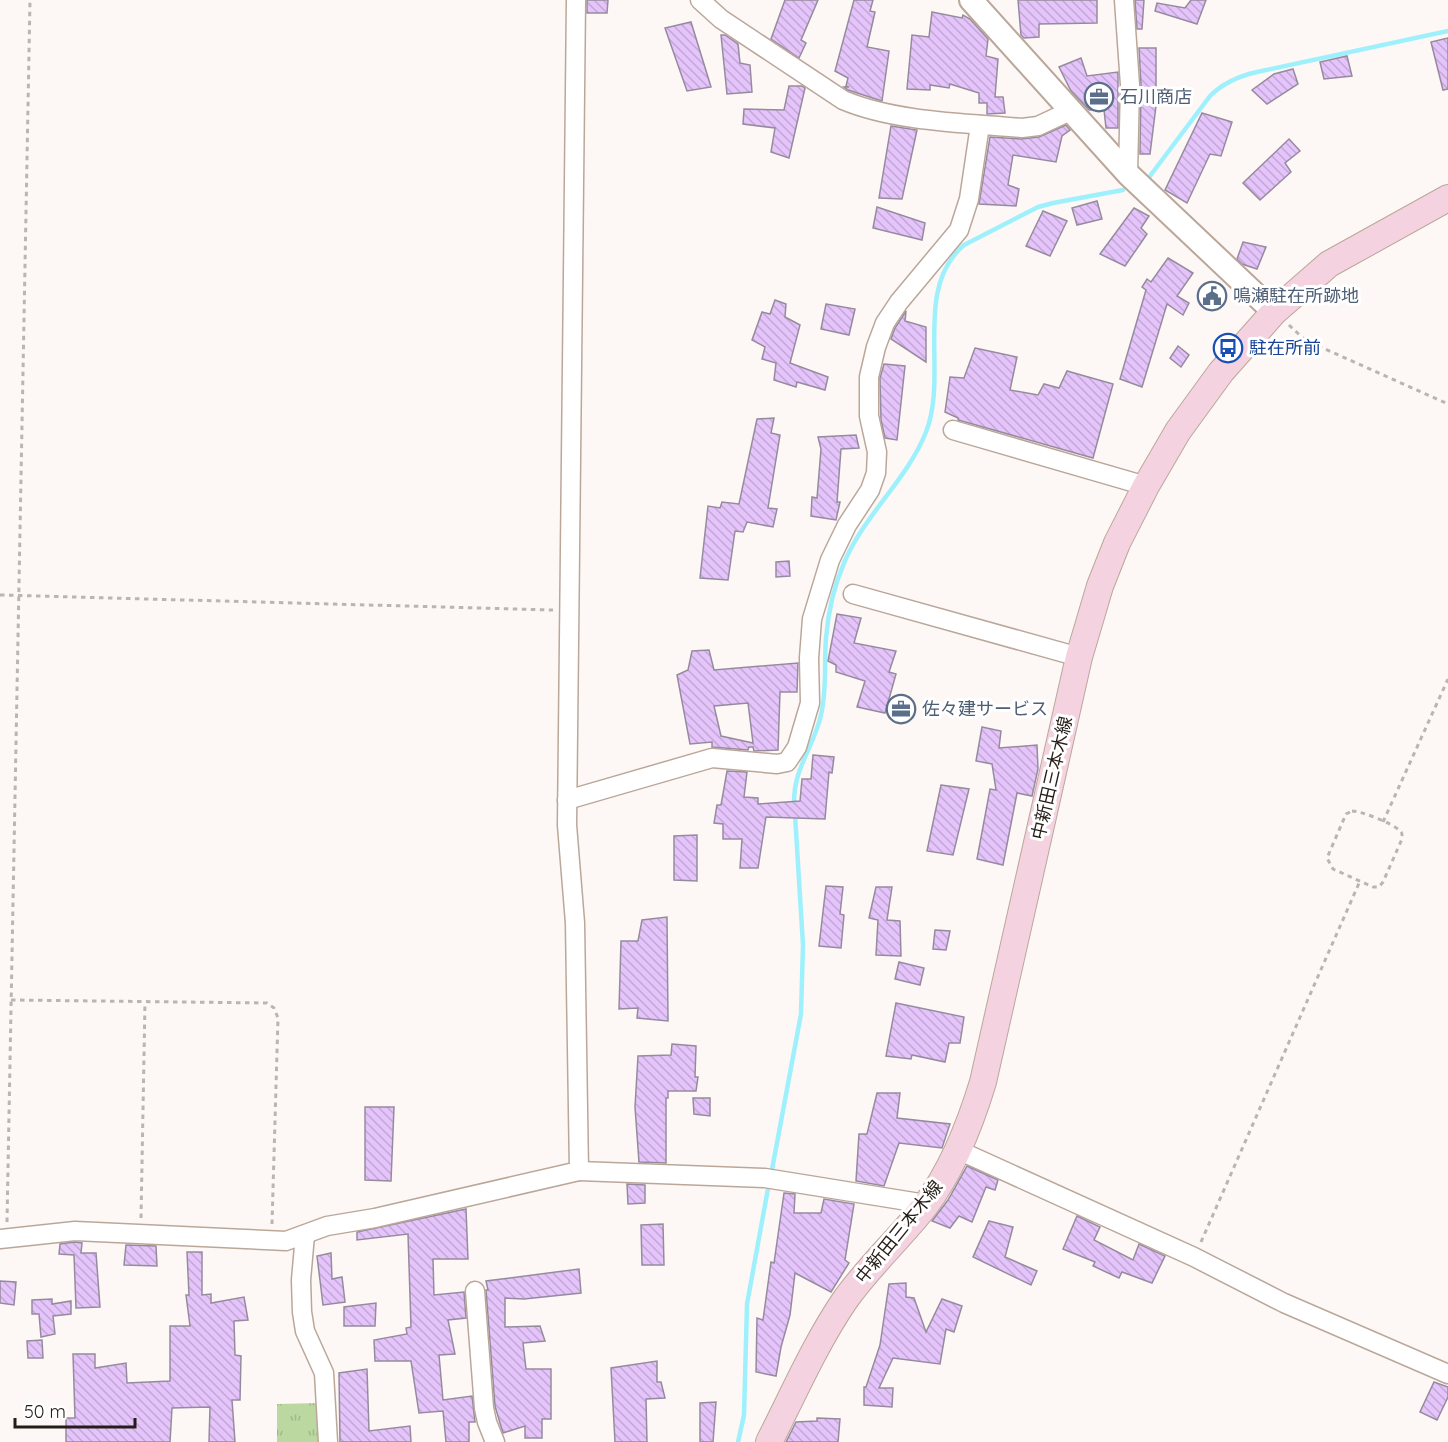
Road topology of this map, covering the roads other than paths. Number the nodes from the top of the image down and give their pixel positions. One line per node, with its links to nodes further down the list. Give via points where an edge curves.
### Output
1 (576, 0): 14 (street)
2 (700, 0): 6 (street, via 721,19 843,100 891,116)
3 (971, 0): 5 (street)
4 (1124, 0): 7 (street, via 1130,85)
5 (1070, 111): 6 (street, via 1038,126); 7 (street)
6 (980, 124): 14 (street, via 969,199 959,230 899,302 876,347 869,377 876,473 830,560 812,619 810,703 797,747 787,762 712,758)
7 (1128, 174): 9 (street)
8 (1448, 198): 9 (main road, 中新田三本木線, via 1329,264)
9 (1274, 312): 11 (main road, 中新田三本木線, via 1221,372 1178,431)
10 (953, 430): 11 (street)
11 (1146, 486): 13 (main road, 中新田三本木線, via 1100,586)
12 (853, 594): 13 (street)
13 (1079, 657): 15 (main road, 中新田三本木線, via 983,1082)
14 (567, 800): 16 (street, via 575,923)
15 (958, 1150): 17 (main road, 中新田三本木線); 21 (street, via 1194,1257 1284,1303)
16 (579, 1171): 17 (street, via 770,1178); 18 (street, via 327,1226)
17 (926, 1204): 24 (main road, 中新田三本木線, via 845,1301 820,1341)
18 (305, 1235): 19 (street, via 271,1241 75,1231); 22 (street, via 302,1312 305,1331 324,1373)
19 (3, 1239)
20 (475, 1291): 23 (street, via 484,1408)
21 (1448, 1374)
22 (328, 1442)
23 (495, 1442)
24 (769, 1442)

